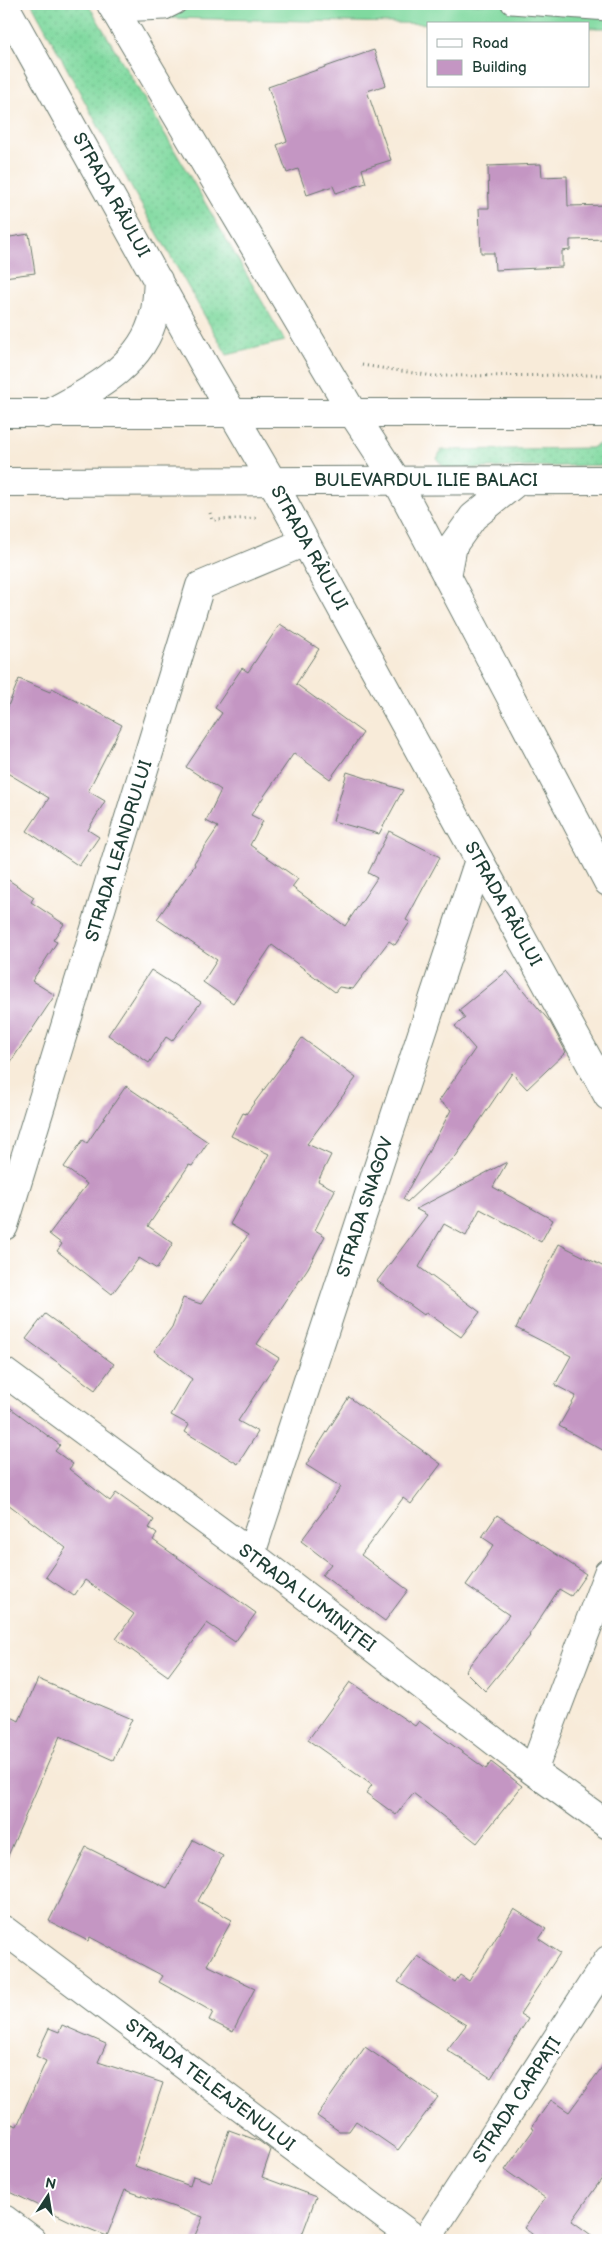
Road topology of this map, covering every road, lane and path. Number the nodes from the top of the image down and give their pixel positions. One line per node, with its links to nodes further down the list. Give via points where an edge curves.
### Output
1 (4, 4): 6 (main road, STRADA RÂULUI)
2 (177, 4): 4 (lane, via 165,10)
3 (511, 4): 5 (lane)
4 (114, 8): 7 (main road)
5 (608, 11)
6 (158, 280): 11 (main road, via 154,315 145,339 130,362 83,395); 12 (main road, STRADA RÂULUI)
7 (322, 360): 8 (path, via 433,376); 13 (main road)
8 (608, 375)
9 (4, 413): 11 (main road)
10 (608, 413): 13 (main road)
11 (48, 414): 12 (main road)
12 (233, 414): 13 (main road); 16 (main road, STRADA RÂULUI)
13 (354, 415): 17 (main road)
14 (519, 480): 15 (main road, BULEVARDUL ILIE BALACI); 17 (main road, BULEVARDUL ILIE BALACI); 20 (main road, via 473,517 453,545)
15 (608, 480)
16 (272, 481): 17 (main road, BULEVARDUL ILIE BALACI); 18 (main road, BULEVARDUL ILIE BALACI); 19 (main road, STRADA RÂULUI)
17 (397, 481): 20 (main road)
18 (4, 482)
19 (305, 542): 21 (main road, STRADA RÂULUI); 24 (main road, STRADA LEANDRULUI, via 200,586)
20 (447, 577): 22 (main road)
21 (479, 860): 23 (main road, STRADA RÂULUI); 26 (main road, STRADA SNAGOV)
22 (608, 882)
23 (608, 1096)
24 (4, 1226)
25 (4, 1372): 26 (main road, STRADA LUMINIȚEI)
26 (251, 1554): 28 (main road, STRADA LUMINIȚEI)
27 (608, 1573): 28 (main road)
28 (533, 1771): 29 (main road, STRADA LUMINIȚEI)
29 (608, 1825)
30 (4, 1930): 34 (main road, STRADA TELEAJENULUI)
31 (608, 1960): 35 (main road, STRADA CARPAȚI)
32 (4, 2219): 33 (main road)
33 (32, 2240)
34 (417, 2240)
35 (426, 2240)

